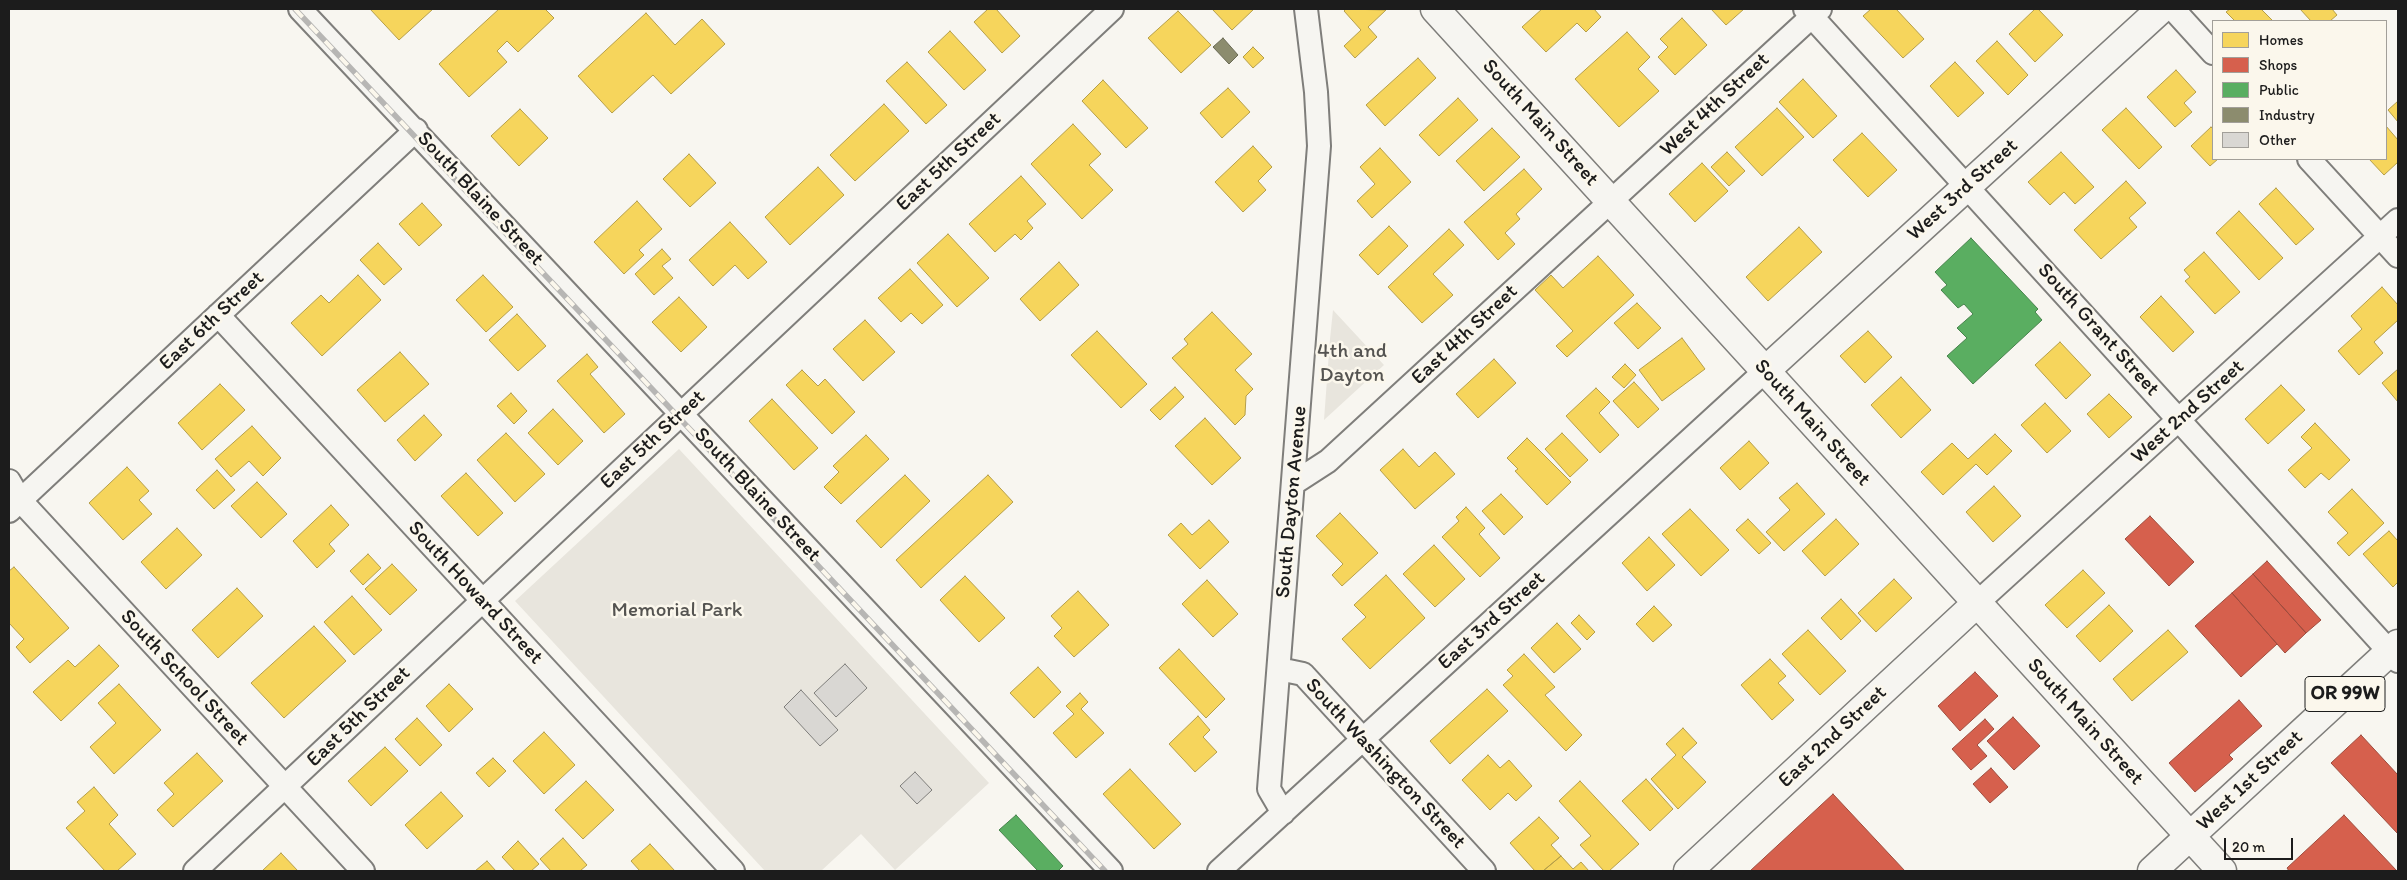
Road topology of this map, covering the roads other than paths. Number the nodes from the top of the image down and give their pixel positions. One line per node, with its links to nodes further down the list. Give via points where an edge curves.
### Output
1 (300, 9): 9 (street, South Blaine Street)
2 (1112, 9): 18 (street, East 5th Street)
3 (1306, 9): 21 (street, South Dayton Avenue, via 1319,146)
4 (1435, 9): 12 (street, South Main Street)
5 (2161, 9): 11 (street, West 3rd Street)
6 (2173, 9): 8 (street)
7 (1812, 11): 11 (street, South Grant Street); 12 (street, West 4th Street)
8 (2212, 52)
9 (416, 130): 16 (street, East 6th Street); 18 (street, South Blaine Street)
10 (2310, 160): 14 (street)
11 (1967, 186): 17 (street, West 3rd Street); 19 (street, South Grant Street)
12 (1610, 201): 17 (street, South Main Street); 21 (street, East 4th Street, via 1328,461)
13 (2398, 220): 14 (street, West 2nd Street)
14 (2380, 236): 15 (street); 19 (street, West 2nd Street)
15 (2398, 256)
16 (218, 315): 22 (street, East 6th Street); 23 (street, South Howard Street)
17 (1765, 371): 24 (street, South Main Street); 27 (street, East 3rd Street)
18 (681, 414): 23 (street, East 5th Street); 34 (street, South Blaine Street)
19 (2180, 419): 24 (street, West 2nd Street); 25 (street, South Grant Street)
20 (9, 481): 22 (street, South School Street)
21 (1294, 483): 26 (street, South Dayton Avenue)
22 (14, 506): 28 (street, South School Street)
23 (482, 600): 28 (street, East 5th Street); 33 (street, South Howard Street)
24 (1977, 603): 30 (street, South Main Street); 37 (street, East 2nd Street)
25 (2396, 652): 30 (street, West 1st Street / OR 99W)
26 (1279, 669): 27 (street, South Washington Street, via 1303,674); 29 (street, South Dayton Avenue, via 1269,789)
27 (1363, 739): 29 (street, East 3rd Street); 36 (street, South Washington Street)
28 (285, 787): 31 (street, East 5th Street); 32 (street, South School Street)
29 (1283, 813): 35 (street, East 3rd Street)
30 (2190, 836): 38 (street, OR 99W); 39 (street, South Main Street)
31 (195, 871)
32 (363, 871)
33 (733, 871)
34 (1111, 871)
35 (1219, 871)
36 (1484, 871)
37 (1688, 871)
38 (2152, 871)
39 (2222, 871)

